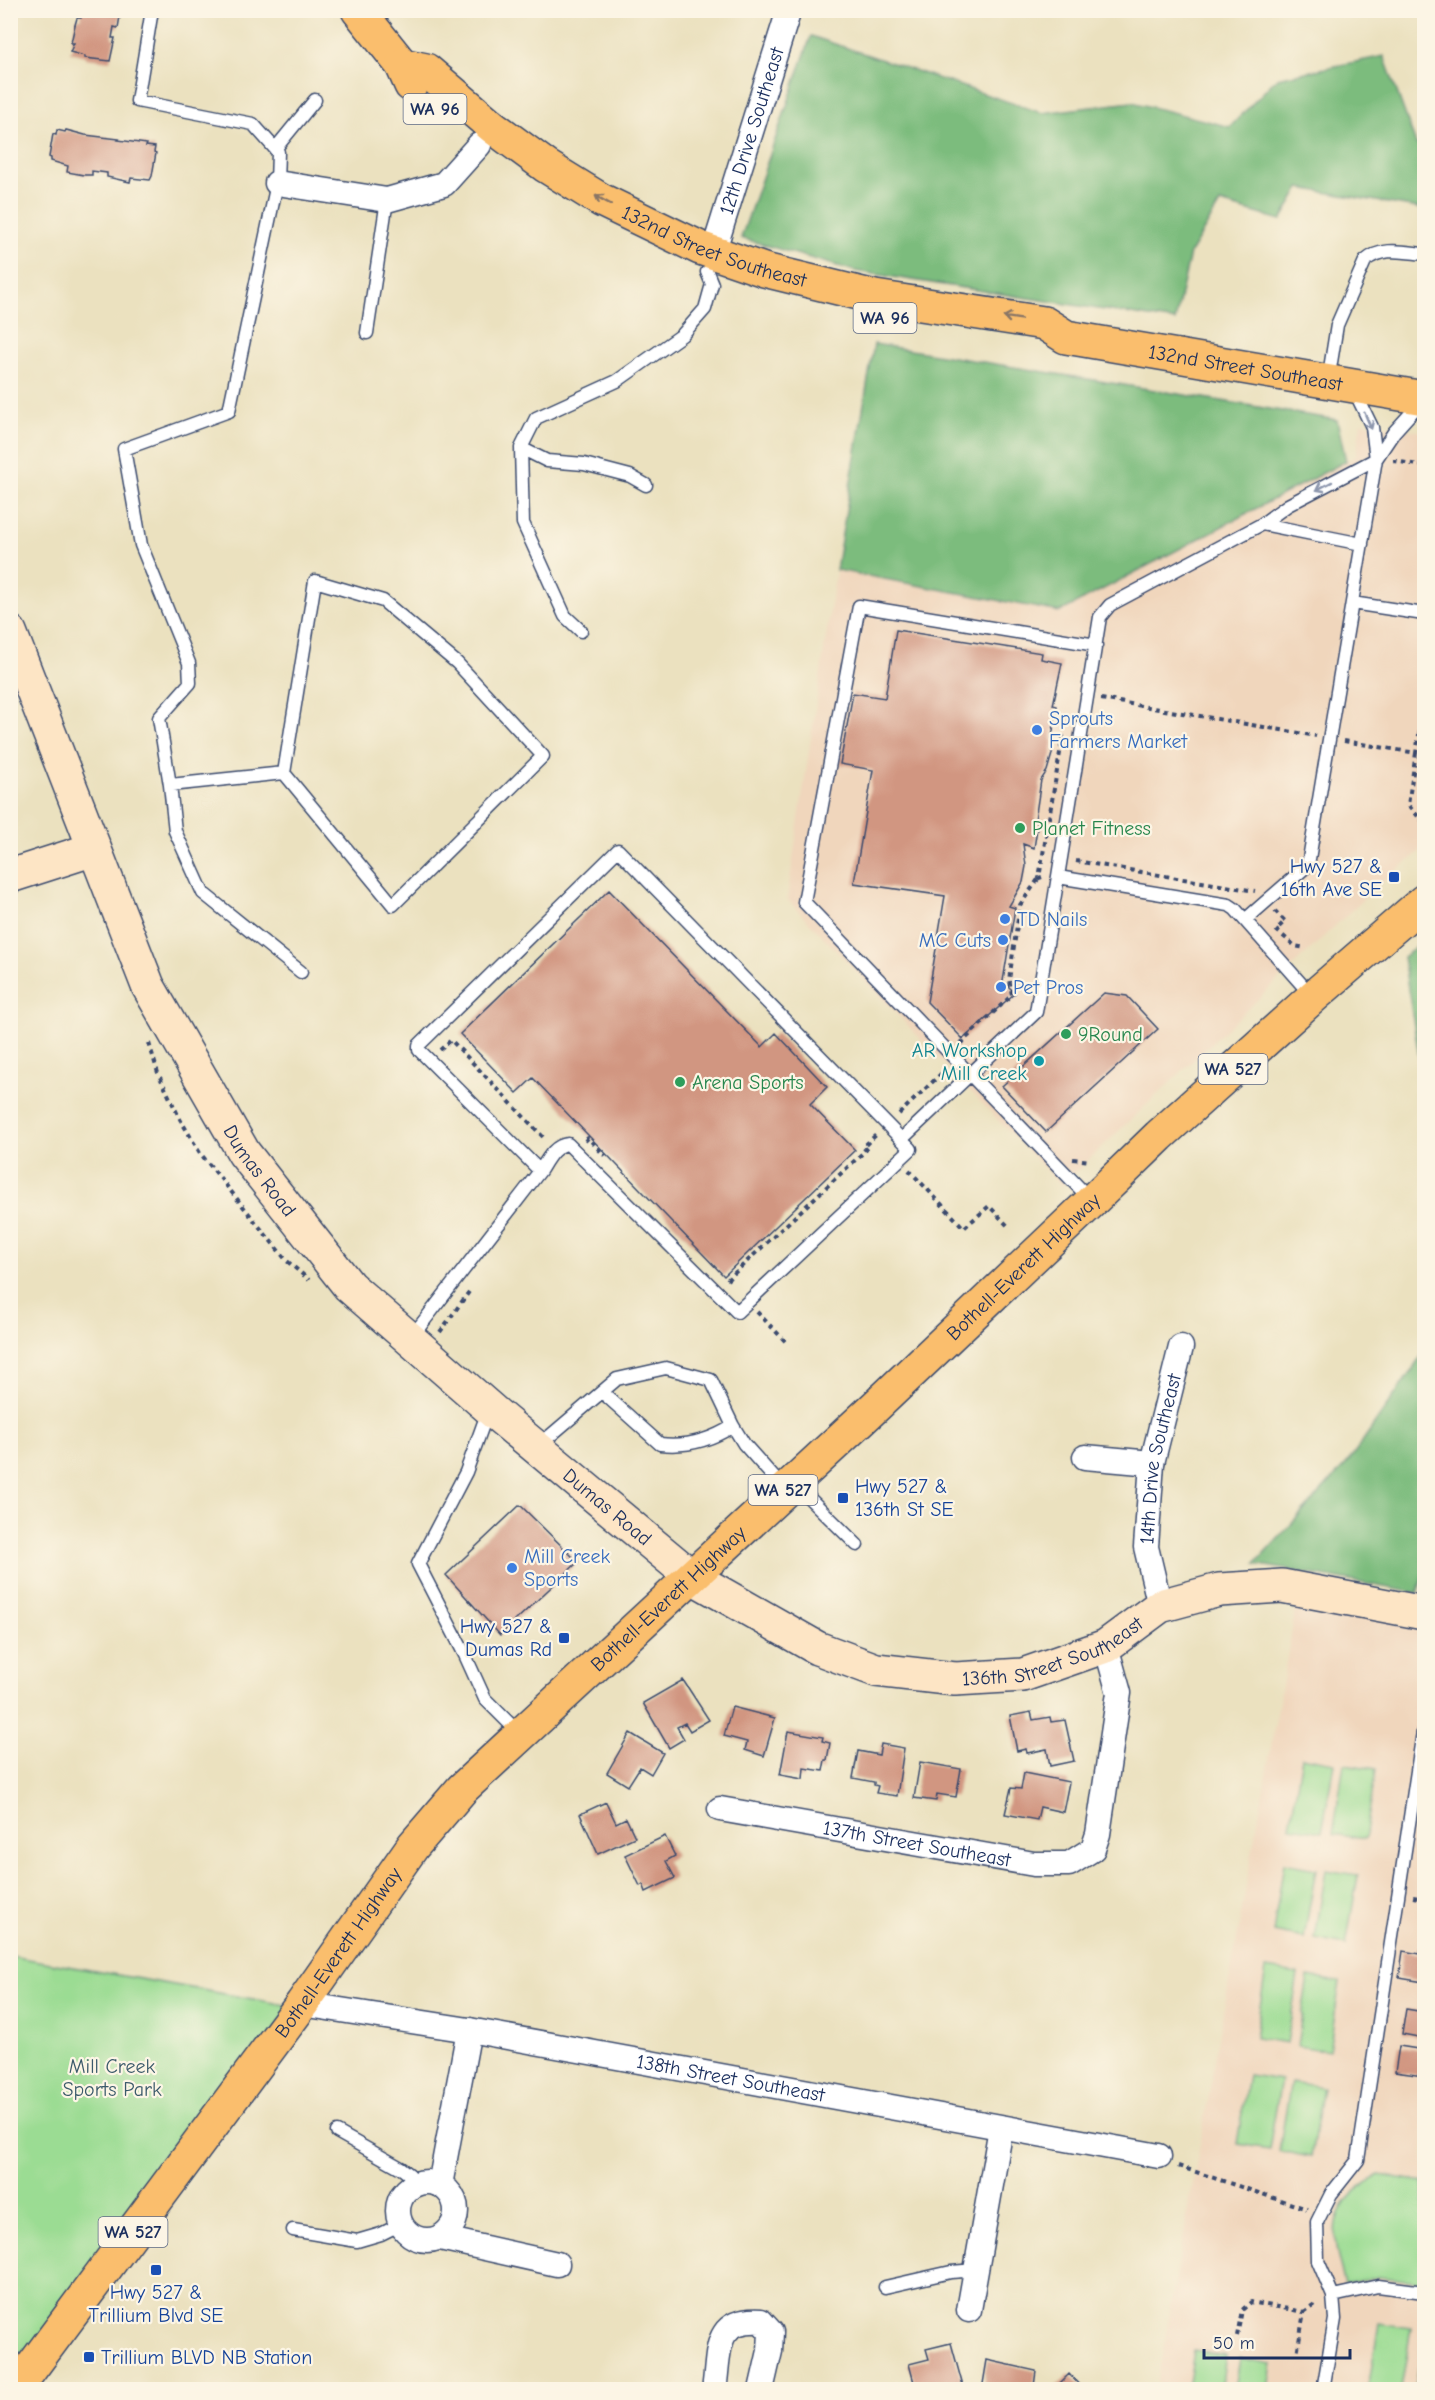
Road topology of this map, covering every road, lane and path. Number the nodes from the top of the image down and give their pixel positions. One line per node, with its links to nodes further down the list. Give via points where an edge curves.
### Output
1 (152, 10): 7 (lane, via 137,101 253,124)
2 (358, 10): 4 (main road, 132nd Street Southeast / WA 96)
3 (789, 10): 11 (street, 12th Drive Southeast)
4 (402, 65): 6 (main road, 132nd Street Southeast / WA 96, via 412,88); 11 (main road, 132nd Street Southeast / WA 96, one-way to 4, via 546,166 493,128 426,70)
5 (315, 100): 7 (lane)
6 (479, 145): 9 (street, via 444,184); 11 (main road, 132nd Street Southeast / WA 96, via 532,184 598,222 676,261)
7 (275, 149): 8 (lane)
8 (277, 183): 9 (street); 33 (lane, via 230,411 124,449 141,545 189,663 190,683 159,717)
9 (387, 200): 12 (lane)
10 (1425, 254): 13 (lane, via 1387,251 1373,254 1365,261 1337,325)
11 (710, 262): 13 (main road, 132nd Street Southeast / WA 96, via 804,302 909,323 1040,345 1066,337); 15 (lane, via 712,284 705,309 682,335 617,381 536,418)
12 (367, 333)
13 (1340, 384): 14 (main road, 132nd Street Southeast / WA 96); 17 (lane, one-way to 17, via 1372,428)
14 (1425, 399): 17 (lane, via 1394,432)
15 (521, 448): 19 (lane, via 547,461 584,464 630,476); 24 (lane, via 523,523 565,616)
16 (1397, 450): 18 (path, via 1395,461)
17 (1376, 459): 20 (lane, one-way to 20, via 1288,505); 21 (lane)
18 (1425, 466)
19 (646, 485)
20 (1262, 524): 21 (lane); 26 (lane, via 1110,605 1100,617)
21 (1362, 544): 22 (lane)
22 (1352, 603): 23 (lane); 30 (lane)
23 (1425, 614)
24 (581, 631)
25 (10, 632): 35 (street, Dumas Road)
26 (1096, 645): 27 (lane); 44 (lane, via 859,606 804,902)
27 (1087, 697): 30 (path); 36 (lane)
28 (1425, 704): 31 (path)
29 (1064, 729): 36 (path, via 1039,878)
30 (1329, 738): 31 (path); 39 (lane, via 1308,865)
31 (1416, 753): 34 (path, via 1408,805)
32 (284, 773): 32 (lane, via 315,582 383,601 457,663 543,756 393,905); 33 (lane)
33 (170, 785): 42 (lane, via 175,831 203,893)
34 (1425, 823)
35 (94, 849): 37 (street); 59 (street, Dumas Road, via 148,986 243,1153 349,1286)
36 (1058, 873): 39 (path, via 1076,861 1256,892); 40 (lane, via 1229,905); 46 (lane, via 1036,1012)
37 (10, 876)
38 (1425, 901): 43 (main road, Bothell-Everett Highway / WA 527)
39 (1266, 902): 40 (lane); 41 (path, via 1285,921 1276,930 1295,946)
40 (1245, 920): 43 (lane)
41 (1306, 948)
42 (301, 972)
43 (1313, 997): 55 (main road, Bothell-Everett Highway / WA 527)
44 (956, 1059): 46 (lane); 47 (path)
45 (429, 1060): 47 (lane, via 419,1050 420,1041 618,850); 51 (path, via 451,1040); 54 (lane)
46 (971, 1073): 49 (lane); 55 (lane)
47 (888, 1125): 48 (path); 49 (lane)
48 (876, 1135): 52 (path); 58 (path, via 863,1147 866,1150 724,1279)
49 (902, 1139): 52 (lane, via 911,1149)
50 (574, 1150): 51 (lane, via 561,1144); 53 (path, via 588,1138); 58 (lane, via 737,1312)
51 (554, 1151): 54 (lane)
52 (899, 1160): 56 (path, via 964,1228 989,1206); 58 (lane)
53 (612, 1163)
54 (540, 1171): 59 (lane)
55 (1092, 1201): 68 (main road, Bothell-Everett Highway / WA 527)
56 (1009, 1227)
57 (473, 1286): 59 (path)
58 (748, 1303): 60 (path)
59 (424, 1336): 63 (street, Dumas Road)
60 (787, 1343)
61 (1181, 1347): 67 (street, 14th Drive Southeast)
62 (602, 1392): 64 (lane, via 660,1444 693,1443); 64 (lane, via 617,1379 666,1368 711,1380); 65 (lane)
63 (489, 1408): 65 (street, Dumas Road); 75 (lane, via 466,1472 418,1564 485,1700)
64 (733, 1426): 68 (lane, via 744,1444)
65 (536, 1447): 70 (street, Dumas Road)
66 (1085, 1457): 67 (street)
67 (1152, 1463): 71 (street, 14th Drive Southeast, via 1146,1547)
68 (789, 1486): 69 (lane); 70 (main road, Bothell-Everett Highway / WA 527)
69 (857, 1545)
70 (692, 1577): 73 (street, 136th Street Southeast, via 817,1648 876,1670 955,1679 1023,1675); 75 (main road, Bothell-Everett Highway / WA 527)
71 (1160, 1606): 72 (street, 136th Street Southeast, via 1219,1590 1282,1586); 73 (street, 136th Street Southeast)
72 (1425, 1613)
73 (1106, 1647): 76 (street, 137th Street Southeast, via 1119,1694 1098,1834 1093,1849 1070,1864 1034,1864)
74 (1425, 1725): 83 (lane, via 1358,2160 1331,2194)
75 (521, 1735): 77 (main road, Bothell-Everett Highway / WA 527, via 462,1789 413,1846)
76 (720, 1809)
77 (302, 2004): 78 (street, 138th Street Southeast); 97 (main road, Bothell-Everett Highway / WA 527)
78 (469, 2030): 79 (street, 138th Street Southeast); 82 (street)
79 (1001, 2128): 81 (street, 138th Street Southeast); 88 (street)
80 (337, 2132): 82 (lane)
81 (1159, 2156): 83 (path, via 1166,2162)
82 (428, 2185): 84 (street, via 404,2193 398,2211); 86 (street, via 453,2198 456,2216)
83 (1321, 2214): 91 (lane, via 1317,2222 1318,2261)
84 (401, 2224): 85 (lane, via 357,2241); 86 (street, via 411,2236 421,2240)
85 (293, 2230)
86 (440, 2238): 87 (street)
87 (557, 2264)
88 (976, 2270): 89 (lane); 93 (street)
89 (885, 2287)
90 (1425, 2292): 91 (lane, via 1378,2286)
91 (1333, 2296): 100 (lane, via 1335,2319)
92 (1317, 2303): 94 (path)
93 (969, 2310)
94 (1304, 2312): 95 (path, via 1251,2302 1242,2310); 96 (path)
95 (1237, 2336)
96 (1297, 2354)
97 (15, 2390)
98 (714, 2390): 99 (street, via 722,2336 731,2325 745,2320 761,2321 771,2332)
99 (762, 2390)
100 (1323, 2390)

